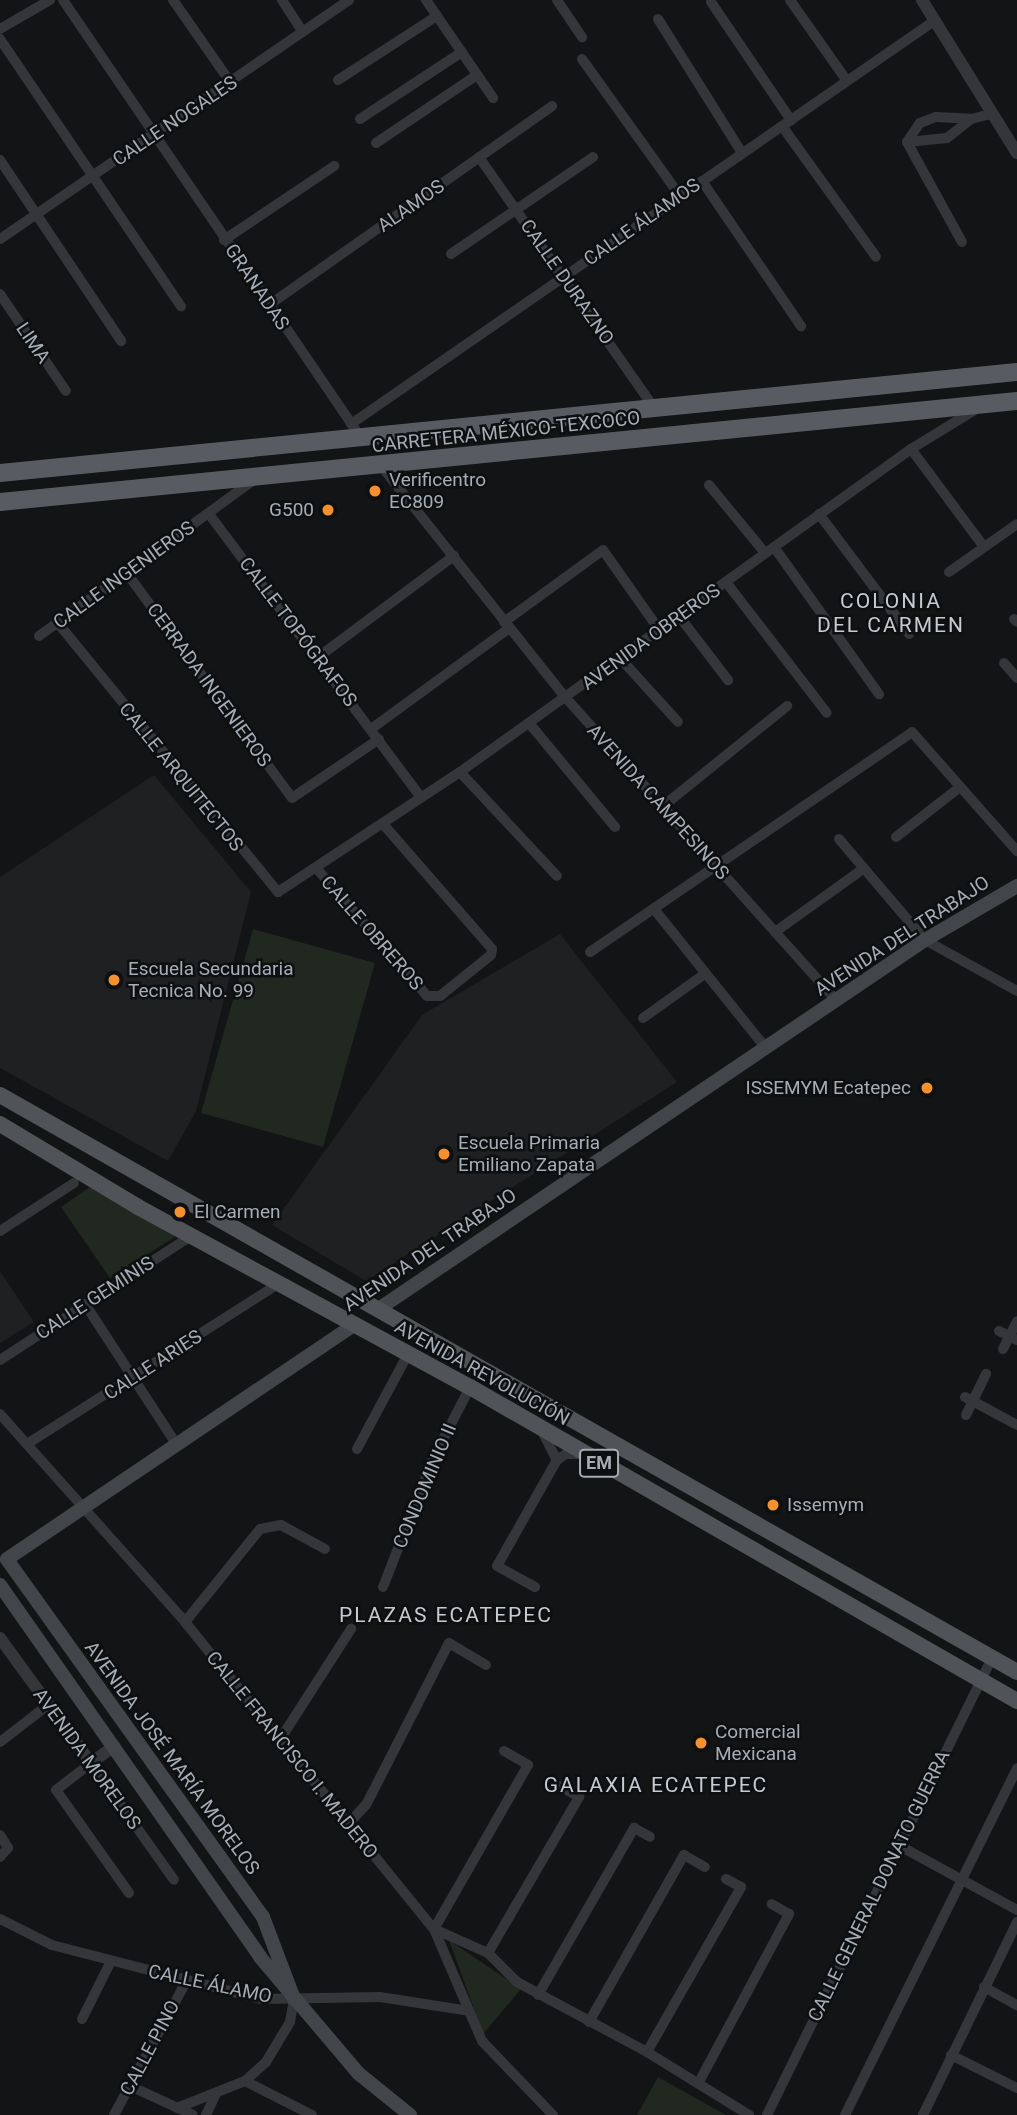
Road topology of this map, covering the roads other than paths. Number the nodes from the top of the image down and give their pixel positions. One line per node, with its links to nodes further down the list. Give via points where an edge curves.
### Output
1 (50, 0): 14 (street)
2 (63, 0): 30 (street, GRANADAS)
3 (173, 0): 23 (street)
4 (282, 0): 15 (street)
5 (349, 0): 15 (street, CALLE NOGALES)
6 (426, 0): 11 (street)
7 (556, 0): 16 (street)
8 (790, 0): 22 (street)
9 (922, 0): 13 (street)
10 (710, 2): 29 (street)
11 (437, 16): 18 (street); 21 (street)
12 (657, 19): 33 (street)
13 (934, 21): 22 (street, CALLE ÁLAMOS); 26 (street)
14 (0, 29)
15 (303, 32): 23 (street, CALLE NOGALES)
16 (582, 37)
17 (0, 39): 39 (street)
18 (462, 52): 20 (street); 27 (street)
19 (582, 59): 41 (street)
20 (477, 75): 24 (street); 32 (street)
21 (338, 80)
22 (847, 81): 29 (street, CALLE ÁLAMOS)
23 (231, 83): 30 (street, CALLE NOGALES)
24 (494, 98)
25 (552, 106): 35 (street, ALAMOS)
26 (992, 114): 28 (street); 34 (street)
27 (360, 118)
28 (971, 118): 31 (street, via 947,138); 31 (street, via 936,117 920,123)
29 (787, 123): 33 (street, CALLE ÁLAMOS); 48 (street)
30 (153, 138): 39 (street, CALLE NOGALES); 45 (street, GRANADAS)
31 (907, 142): 46 (street)
32 (376, 143)
33 (742, 153): 40 (street, CALLE ÁLAMOS)
34 (1017, 153)
35 (480, 157): 42 (street, CALLE DURAZNO); 51 (street, ALAMOS)
36 (593, 157): 42 (street)
37 (0, 160): 43 (street)
38 (334, 166): 45 (street)
39 (91, 178): 43 (street, CALLE NOGALES); 52 (street)
40 (702, 181): 41 (street, CALLE ÁLAMOS); 53 (street)
41 (680, 196): 49 (street, CALLE ÁLAMOS)
42 (516, 210): 47 (street); 49 (street, CALLE DURAZNO)
43 (36, 214): 44 (street, CALLE NOGALES); 54 (street)
44 (0, 239)
45 (225, 240): 51 (street, GRANADAS)
46 (962, 242)
47 (451, 254)
48 (876, 257)
49 (563, 277): 59 (street, CALLE DURAZNO); 60 (street, CALLE ÁLAMOS)
50 (0, 294): 56 (street, LIMA)
51 (269, 305): 60 (street, GRANADAS)
52 (181, 306)
53 (801, 327)
54 (121, 341)
55 (1017, 372): 59 (highway, CARRETERA MÉXICO-TEXCOCO)
56 (66, 391)
57 (1017, 401): 58 (highway, CARRETERA MÉXICO-TEXCOCO)
58 (984, 404): 61 (street, AVENIDA OBREROS); 62 (highway, CARRETERA MÉXICO-TEXCOCO)
59 (654, 408): 60 (highway, CARRETERA MÉXICO-TEXCOCO)
60 (355, 430): 63 (highway, CARRETERA MÉXICO-TEXCOCO)
61 (911, 449): 68 (street, AVENIDA OBREROS); 70 (street)
62 (382, 467): 64 (highway, CARRETERA MÉXICO-TEXCOCO); 72 (street, AVENIDA CAMPESINOS)
63 (0, 472)
64 (255, 479): 66 (highway, CARRETERA MÉXICO-TEXCOCO); 67 (street)
65 (709, 485): 71 (street)
66 (0, 502)
67 (209, 513): 73 (street, CALLE INGENIEROS); 82 (street, CALLE TOPÓGRAFOS)
68 (820, 514): 71 (street, AVENIDA OBREROS); 80 (street)
69 (1017, 524): 70 (street)
70 (984, 547): 74 (street)
71 (769, 550): 75 (street, AVENIDA OBREROS); 87 (street)
72 (454, 556): 78 (street, AVENIDA CAMPESINOS); 82 (street)
73 (126, 572): 77 (street, CALLE INGENIEROS); 94 (street, CERRADA INGENIEROS, via 292,798)
74 (949, 572)
75 (726, 582): 76 (street, AVENIDA OBREROS); 90 (street)
76 (679, 617): 79 (street, AVENIDA OBREROS); 86 (street)
77 (57, 622): 81 (street, CALLE INGENIEROS); 106 (street, CALLE ARQUITECTOS, via 271,889 286,890)
78 (506, 625): 79 (street, via 603,550); 88 (street, AVENIDA CAMPESINOS); 93 (street)
79 (660, 631): 83 (street, AVENIDA OBREROS)
80 (909, 634)
81 (38, 636)
82 (317, 658): 93 (street, CALLE TOPÓGRAFOS)
83 (620, 659): 88 (street, AVENIDA OBREROS); 91 (street)
84 (1004, 663): 85 (street)
85 (1017, 678)
86 (728, 680)
87 (879, 694)
88 (566, 698): 92 (street, AVENIDA OBREROS); 98 (street, AVENIDA CAMPESINOS)
89 (787, 706): 98 (street)
90 (827, 713)
91 (678, 722)
92 (529, 723): 95 (street, AVENIDA OBREROS); 100 (street)
93 (371, 729): 94 (street, CALLE TOPÓGRAFOS)
94 (379, 739): 97 (street, CALLE TOPÓGRAFOS)
95 (460, 772): 97 (street, AVENIDA OBREROS); 107 (street)
96 (960, 787): 101 (street); 103 (street); 104 (street, via 912,732)
97 (421, 797): 99 (street, AVENIDA OBREROS)
98 (662, 807): 104 (street, AVENIDA CAMPESINOS)
99 (383, 824): 106 (street, AVENIDA OBREROS); 106 (street, CALLE OBREROS, via 492,949 491,955 440,996 427,996)
100 (615, 827)
101 (895, 837)
102 (839, 839): 105 (street)
103 (1017, 851)
104 (715, 867): 109 (street); 110 (street, AVENIDA CAMPESINOS)
105 (863, 869): 110 (street); 111 (street)
106 (318, 870)
107 (557, 876)
108 (1017, 886): 111 (main road, AVENIDA DEL TRABAJO)
109 (654, 909): 112 (street); 113 (street)
110 (775, 932): 115 (street, AVENIDA CAMPESINOS)
111 (925, 940): 114 (street); 115 (main road, AVENIDA DEL TRABAJO)
112 (590, 952)
113 (706, 973): 116 (street); 117 (street)
114 (1017, 991)
115 (836, 1000): 117 (main road, AVENIDA DEL TRABAJO)
116 (643, 1018)
117 (765, 1047): 125 (main road, AVENIDA DEL TRABAJO)
118 (0, 1095): 125 (main road, AVENIDA REVOLUCIÓN / EM)
119 (0, 1124): 122 (main road, AVENIDA REVOLUCIÓN / EM)
120 (74, 1183): 121 (street)
121 (0, 1231)
122 (191, 1236): 123 (main road, AVENIDA REVOLUCIÓN / EM); 124 (street, CALLE GEMINIS)
123 (278, 1284): 127 (main road, AVENIDA REVOLUCIÓN / EM); 133 (street, CALLE ARIES)
124 (85, 1304): 131 (street, CALLE GEMINIS); 133 (street)
125 (380, 1308): 127 (street, AVENIDA DEL TRABAJO); 155 (main road, AVENIDA REVOLUCIÓN / EM)
126 (1017, 1321): 128 (street)
127 (353, 1326): 130 (main road, AVENIDA REVOLUCIÓN / EM); 141 (main road, AVENIDA DEL TRABAJO)
128 (1008, 1336): 129 (street)
129 (1003, 1349)
130 (408, 1354): 134 (main road, AVENIDA REVOLUCIÓN / EM); 142 (street)
131 (0, 1360)
132 (986, 1374): 135 (street)
133 (135, 1377): 140 (street, CALLE ARIES); 141 (street)
134 (470, 1387): 139 (main road, AVENIDA REVOLUCIÓN / EM); 149 (street, CONDOMINIO II, via 432,1461)
135 (969, 1400): 137 (street); 138 (street)
136 (0, 1414): 140 (street, CALLE FRANCISCO I. MADERO)
137 (965, 1415)
138 (1017, 1425)
139 (541, 1430): 143 (main road, AVENIDA REVOLUCIÓN / EM); 144 (street)
140 (27, 1444): 145 (street, CALLE FRANCISCO I. MADERO)
141 (177, 1445): 145 (main road, AVENIDA DEL TRABAJO)
142 (357, 1449)
143 (585, 1455): 144 (street, via 574,1453); 158 (main road, AVENIDA REVOLUCIÓN / EM)
144 (557, 1460): 150 (street, via 497,1566)
145 (85, 1506): 147 (main road, AVENIDA DEL TRABAJO); 152 (street, CALLE FRANCISCO I. MADERO)
146 (326, 1549): 152 (street, via 281,1525 260,1529)
147 (4, 1554): 151 (main road, AVENIDA JOSÉ MARÍA MORELOS)
148 (0, 1582): 151 (main road); 163 (main road, AVENIDA JOSÉ MARÍA MORELOS)
149 (383, 1587)
150 (535, 1587)
151 (48, 1618): 188 (main road, AVENIDA JOSÉ MARÍA MORELOS, via 263,1917)
152 (185, 1622): 161 (street, CALLE FRANCISCO I. MADERO)
153 (351, 1629): 161 (street)
154 (2, 1646): 160 (street, AVENIDA MORELOS)
155 (992, 1658): 157 (main road, AVENIDA REVOLUCIÓN / EM); 158 (street, CALLE GENERAL DONATO GUERRA)
156 (486, 1665): 168 (street, via 449,1643 366,1805)
157 (1017, 1672)
158 (981, 1681): 159 (main road, AVENIDA REVOLUCIÓN / EM); 171 (street, CALLE GENERAL DONATO GUERRA)
159 (1017, 1701)
160 (48, 1705): 162 (street); 165 (street, AVENIDA MORELOS)
161 (281, 1738): 168 (street, CALLE FRANCISCO I. MADERO)
162 (0, 1742)
163 (114, 1746): 165 (street); 188 (main road, AVENIDA JOSÉ MARÍA MORELOS)
164 (504, 1751): 182 (street, via 528,1765)
165 (91, 1763): 176 (street, AVENIDA MORELOS); 177 (street, via 55,1790)
166 (1017, 1768): 174 (street)
167 (560, 1786): 183 (street, via 579,1797)
168 (348, 1824): 182 (street, CALLE FRANCISCO I. MADERO)
169 (0, 1835): 172 (street, via 8,1848)
170 (650, 1837): 187 (street, via 634,1828)
171 (898, 1845): 174 (street); 208 (street, CALLE GENERAL DONATO GUERRA)
172 (0, 1857)
173 (705, 1867): 192 (street, via 684,1855)
174 (963, 1878): 179 (street); 209 (street)
175 (726, 1879): 193 (street, via 741,1887)
176 (174, 1880)
177 (129, 1893)
178 (772, 1904): 196 (street, via 789,1914)
179 (1017, 1910)
180 (0, 1920): 184 (street, CALLE ÁLAMO, via 52,1945)
181 (1017, 1922): 186 (street)
182 (434, 1929): 183 (street); 190 (street, CALLE FRANCISCO I. MADERO)
183 (488, 1953): 187 (street, via 517,1982)
184 (111, 1961): 185 (street, CALLE ÁLAMO); 191 (street)
185 (186, 1982): 188 (street, CALLE ÁLAMO, via 261,1999); 197 (street, CALLE PINO)
186 (984, 1987): 189 (street); 194 (street)
187 (538, 1995): 192 (street)
188 (294, 2000): 190 (street, CALLE ÁLAMO, via 380,1997); 195 (street, via 281,2040); 205 (main road, AVENIDA JOSÉ MARÍA MORELOS, via 358,2073)
189 (1017, 2005)
190 (470, 2011): 206 (street, CALLE FRANCISCO I. MADERO, via 482,2041)
191 (82, 2020)
192 (589, 2022): 193 (street)
193 (647, 2052): 196 (street)
194 (951, 2055): 198 (street); 210 (street)
195 (245, 2081): 199 (street); 204 (street)
196 (699, 2082): 207 (street)
197 (130, 2086): 200 (street); 201 (street, CALLE PINO)
198 (1017, 2088)
199 (216, 2094): 200 (street); 203 (street)
200 (177, 2108): 202 (street)
201 (114, 2115)
202 (192, 2115)
203 (206, 2115)
204 (312, 2115)
205 (410, 2115)
206 (554, 2115)
207 (749, 2115)
208 (767, 2115)
209 (845, 2115)
210 (923, 2115)

